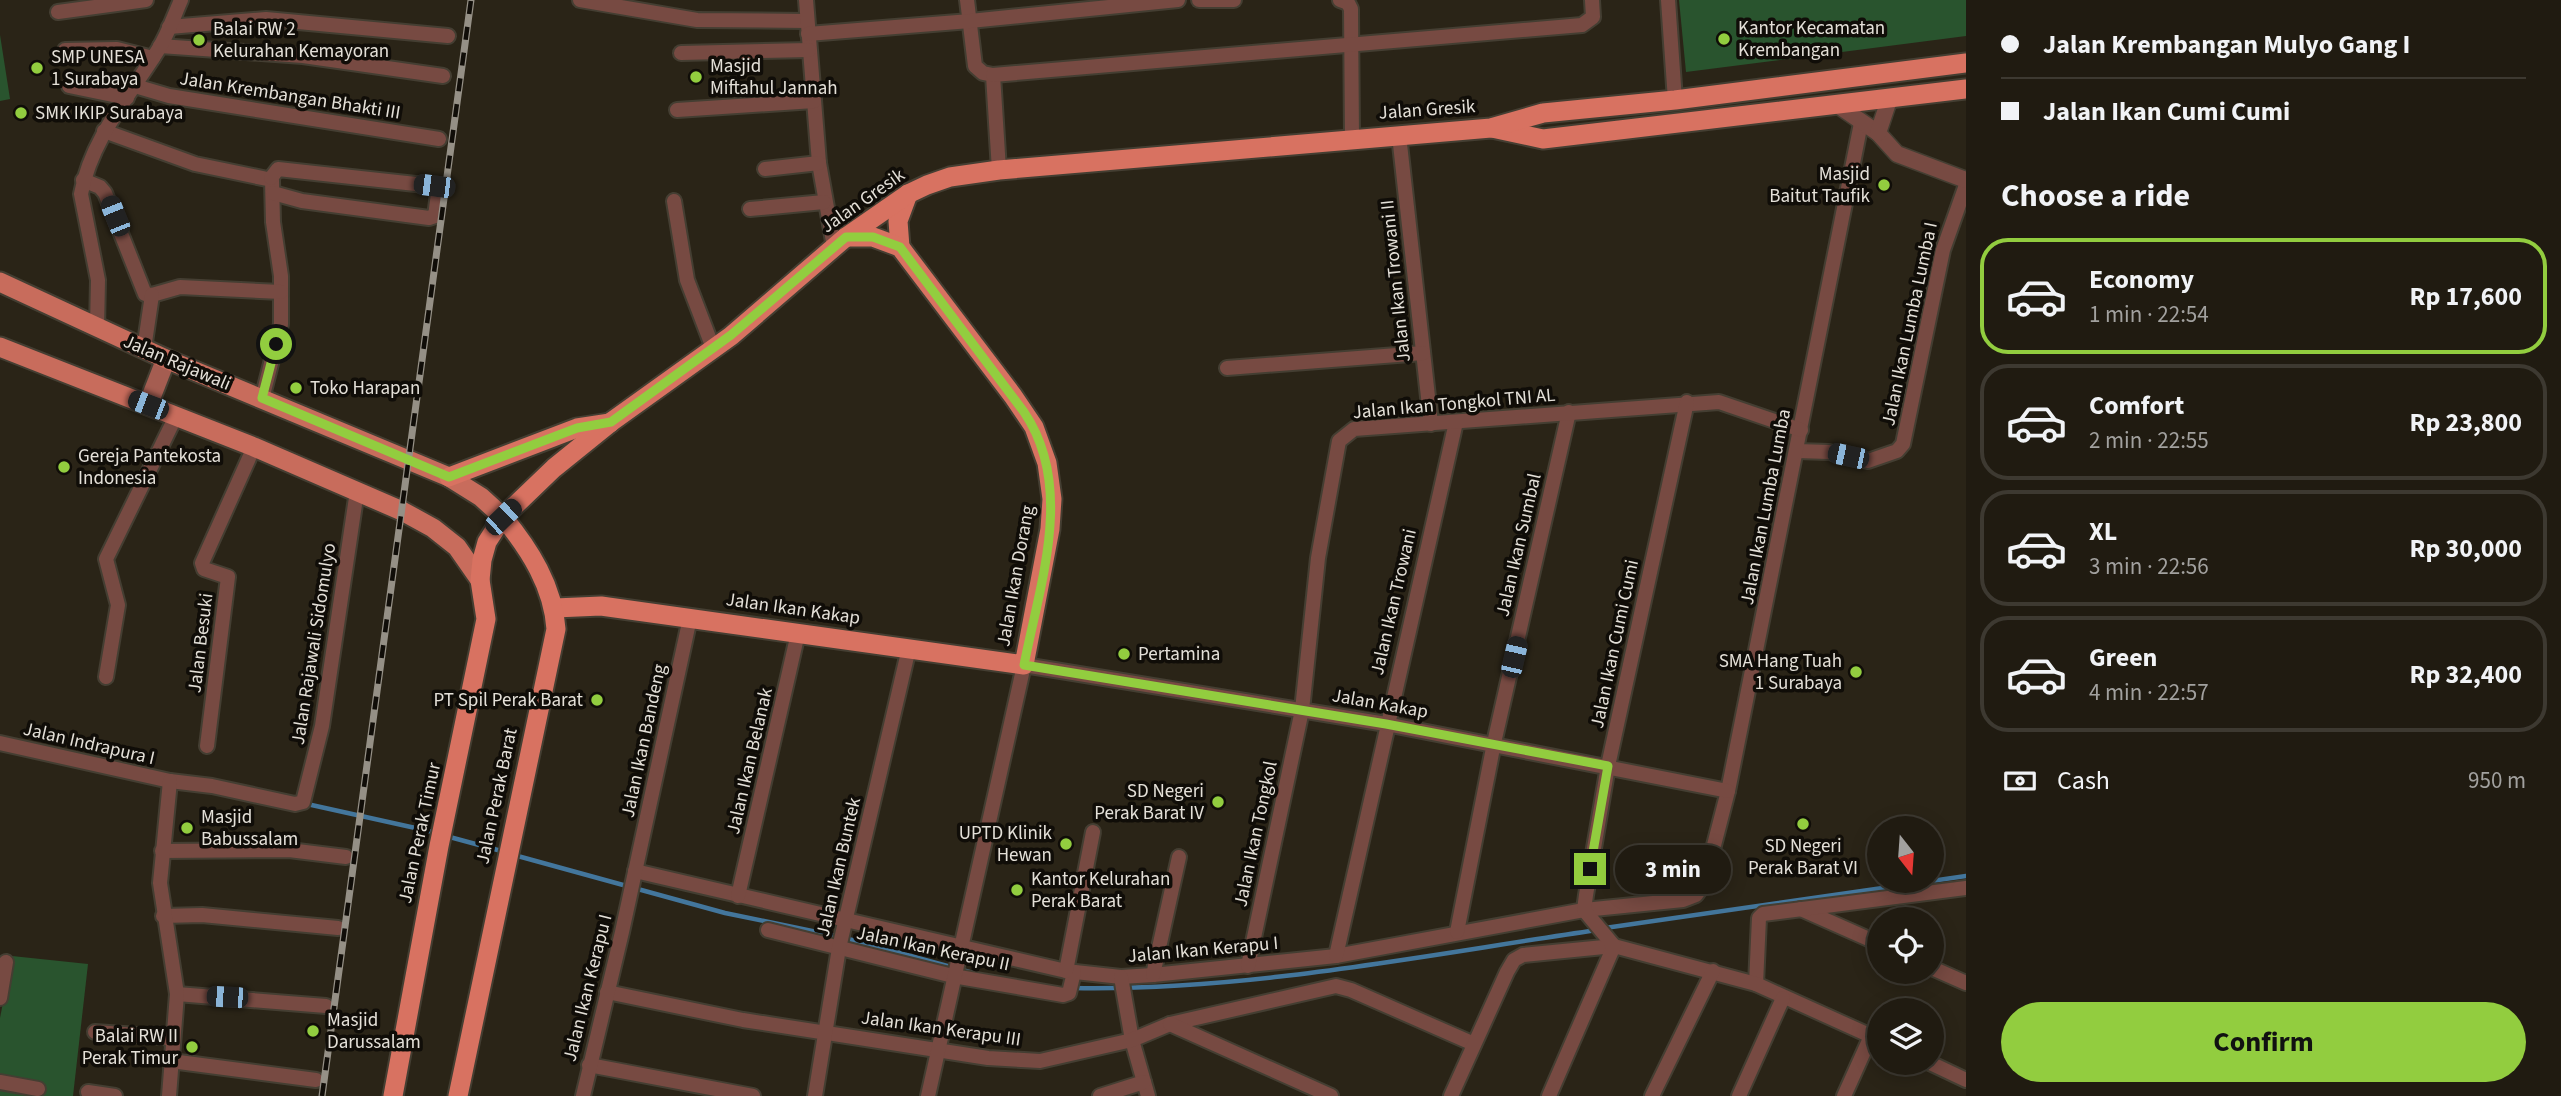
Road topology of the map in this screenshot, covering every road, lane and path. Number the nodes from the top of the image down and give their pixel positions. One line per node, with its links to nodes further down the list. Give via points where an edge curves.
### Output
1 (146, 0): 13 (street)
2 (181, 0): 15 (street)
3 (580, 0): 12 (street)
4 (806, 0): 16 (street)
5 (967, 0): 14 (street)
6 (1178, 0): 14 (street)
7 (1199, 0): 8 (street)
8 (1234, 0)
9 (1343, 0): 18 (street, via 1351,9)
10 (1592, 0): 18 (street, via 1593,16 1582,24)
11 (1668, 0): 31 (street)
12 (635, 4): 16 (street, via 697,20)
13 (58, 12)
14 (970, 22): 16 (street); 25 (street, via 975,66)
15 (169, 27): 17 (street, via 266,19); 21 (street)
16 (808, 27): 20 (street)
17 (447, 36)
18 (1353, 43): 25 (street); 40 (street)
19 (65, 50): 21 (street)
20 (809, 50): 23 (street); 32 (street)
21 (157, 52): 26 (street, via 303,56); 29 (street)
22 (1966, 52): 24 (highway)
23 (681, 53)
24 (1957, 64): 31 (highway, Jalan Gresik)
25 (993, 75): 44 (street)
26 (443, 76)
27 (69, 86): 29 (street, Jalan Krembangan Bhakti III)
28 (1966, 89): 30 (highway, Jalan Gresik)
29 (131, 92): 37 (street); 41 (street, Jalan Krembangan Bhakti III)
30 (1890, 97): 33 (highway, Jalan Gresik); 38 (street)
31 (1675, 100): 36 (highway, Jalan Gresik, via 1543,113)
32 (814, 102): 34 (street); 42 (street)
33 (1836, 104): 35 (street); 36 (highway, Jalan Gresik, via 1543,139)
34 (677, 110)
35 (1861, 123): 38 (street); 72 (street, Jalan Ikan Lumba Lumba)
36 (1491, 128): 39 (highway, Jalan Gresik)
37 (104, 131): 45 (street); 47 (street, via 195,164)
38 (1878, 133): 46 (street, via 1897,154)
39 (1399, 135): 40 (highway, Jalan Gresik); 61 (street, Jalan Ikan Trowani II)
40 (1352, 138): 44 (highway, Jalan Gresik)
41 (439, 139)
42 (819, 163): 43 (street); 50 (street)
43 (765, 169)
44 (999, 170): 48 (highway, Jalan Gresik, via 950,177)
45 (83, 180): 56 (street, via 104,190 145,294); 57 (street, via 81,194 98,280)
46 (1966, 183): 74 (street, Jalan Ikan Lumba Lumba I, via 1943,250 1903,444 1897,451 1868,461)
47 (272, 184): 47 (street, via 278,169 434,186 438,194 435,216 302,201); 55 (street)
48 (908, 194): 52 (highway, Jalan Gresik); 53 (highway, via 898,221)
49 (674, 201): 59 (street, via 687,281)
50 (824, 202): 51 (street); 52 (street)
51 (750, 209)
52 (840, 242): 53 (highway, via 873,237); 59 (highway, Jalan Gresik)
53 (900, 247): 83 (highway, Jalan Ikan Dorang, via 1013,396 1034,427 1047,463 1050,529)
54 (0, 282): 57 (main road, Jalan Rajawali)
55 (281, 292): 56 (street, via 180,287); 64 (street, via 281,324)
56 (152, 295): 60 (street)
57 (97, 328): 60 (main road, Jalan Rajawali)
58 (0, 347): 66 (main road)
59 (713, 348): 69 (highway, Jalan Gresik)
60 (144, 349): 62 (main road, Jalan Rajawali)
61 (1423, 353): 63 (street); 71 (street, Jalan Ikan Trowani II)
62 (166, 359): 64 (main road, Jalan Rajawali); 66 (main road)
63 (1227, 368)
64 (262, 398): 75 (main road, Jalan Rajawali)
65 (1687, 402): 67 (street, Jalan Ikan Tongkol TNI AL); 72 (street, Jalan Ikan Tongkol TNI AL, via 1719,402); 90 (street, Jalan Ikan Cumi Cumi)
66 (148, 405): 68 (main road)
67 (1569, 412): 70 (street, Jalan Ikan Tongkol TNI AL); 88 (street, Jalan Ikan Sumbal)
68 (176, 416): 73 (main road); 84 (street, via 106,559 118,605)
69 (611, 422): 75 (highway, via 577,428); 77 (highway, Jalan Gresik)
70 (1455, 422): 71 (street, Jalan Ikan Tongkol TNI AL); 86 (street, Jalan Ikan Trowani)
71 (1431, 424): 85 (street, Jalan Ikan Tongkol TNI AL, via 1354,429 1339,441 1318,558)
72 (1801, 430): 74 (street, Jalan Ikan Lumba Lumba)
73 (254, 447): 76 (main road); 89 (street, Jalan Besuki, via 202,564 204,569 228,577)
74 (1797, 451): 92 (street, Jalan Ikan Lumba Lumba)
75 (449, 477): 77 (main road, Jalan Rajawali)
76 (357, 491): 78 (main road, via 433,528 457,547); 93 (street, Jalan Rajawali Sidomulyo, via 322,726)
77 (503, 517): 78 (highway, Jalan Gresik, via 487,542); 79 (highway, Jalan Perak Barat, via 546,583)
78 (480, 580): 150 (highway, Jalan Perak Timur, via 486,619)
79 (555, 608): 80 (highway, Jalan Ikan Kakap, via 601,606); 151 (highway, Jalan Perak Barat, via 556,629)
80 (690, 618): 81 (highway, Jalan Ikan Kakap); 98 (street, Jalan Ikan Bandeng)
81 (799, 633): 82 (highway, Jalan Ikan Kakap); 102 (street, Jalan Ikan Belanak)
82 (909, 648): 83 (highway, Jalan Ikan Kakap); 106 (street, Jalan Ikan Buntek)
83 (1024, 665): 85 (street, Jalan Kakap); 113 (street, Jalan Ikan Dorang)
84 (106, 677)
85 (1302, 710): 86 (street, Jalan Kakap); 116 (street, Jalan Ikan Tongkol)
86 (1386, 724): 88 (street, Jalan Kakap); 114 (street, Jalan Ikan Trowani)
87 (0, 743): 91 (street, Jalan Indrapura I)
88 (1494, 743): 90 (street, Jalan Kakap); 109 (street, Jalan Ikan Sumbal)
89 (207, 746)
90 (1608, 766): 92 (street, Jalan Kakap); 104 (street, Jalan Ikan Cumi Cumi)
91 (170, 781): 93 (street, Jalan Indrapura I); 95 (street)
92 (1728, 791): 101 (street, Jalan Ikan Lumba Lumba, via 1704,884)
93 (302, 802)
94 (1093, 832): 118 (street)
95 (162, 851): 97 (street, via 289,850); 105 (street)
96 (1179, 857): 121 (street)
97 (346, 858)
98 (635, 873): 100 (street, Jalan Ikan Bandeng); 102 (street, Jalan Ikan Kerapu I)
99 (1966, 888): 103 (street)
100 (631, 889): 125 (street, Jalan Ikan Kerapu I)
101 (1696, 895): 104 (street, Jalan Ikan Kerapu I)
102 (738, 897): 106 (street, Jalan Ikan Kerapu I)
103 (1800, 908): 110 (street); 124 (street, via 1768,912 1759,918)
104 (1584, 911): 109 (street, Jalan Ikan Kerapu I); 112 (street)
105 (163, 916): 107 (street, via 202,915); 126 (street)
106 (847, 924): 111 (street, Jalan Ikan Buntek); 113 (street, Jalan Ikan Kerapu I)
107 (338, 928)
108 (768, 930): 111 (street, Jalan Ikan Kerapu II)
109 (1457, 932): 114 (street, Jalan Ikan Kerapu I)
110 (1867, 938)
111 (841, 944): 120 (street, Jalan Ikan Kerapu II); 132 (street, Jalan Ikan Buntek)
112 (1613, 945): 117 (street); 136 (street, via 1523,955 1514,960); 159 (street)
113 (962, 950): 118 (street, Jalan Ikan Kerapu I); 120 (street, Jalan Ikan Dorang)
114 (1336, 956): 116 (street, Jalan Ikan Kerapu I)
115 (6, 962): 127 (street)
116 (1248, 966): 121 (street, Jalan Ikan Kerapu I)
117 (1713, 971): 124 (street); 160 (street)
118 (1070, 972): 120 (street, Jalan Ikan Kerapu II, via 1069,993 1063,995); 122 (street, Jalan Ikan Kerapu I)
119 (1944, 973): 123 (street)
120 (953, 974): 137 (street)
121 (1153, 975): 122 (street, Jalan Ikan Kerapu I)
122 (1121, 983): 135 (street)
123 (1966, 983)
124 (1756, 984): 128 (street)
125 (607, 992): 132 (street, Jalan Ikan Kerapu III); 140 (street, Jalan Ikan Kerapu I)
126 (177, 995): 129 (street); 134 (street)
127 (0, 998)
128 (1783, 998): 133 (street); 161 (street)
129 (326, 1006)
130 (1170, 1024): 135 (street, Jalan Ikan Kerapu III); 136 (street, Jalan Ikan Kerapu III, via 1336,986); 157 (street)
131 (95, 1032): 134 (street)
132 (825, 1032): 137 (street, Jalan Ikan Kerapu III); 154 (street, Jalan Ikan Buntek)
133 (1867, 1035)
134 (171, 1040): 139 (street)
135 (1132, 1040): 137 (street, Jalan Ikan Kerapu III, via 1040,1061); 146 (street)
136 (1474, 1044): 158 (street)
137 (937, 1050): 155 (street)
138 (1867, 1053): 162 (street)
139 (171, 1061): 142 (street); 149 (street)
140 (589, 1065): 152 (street, Jalan Ikan Kerapu I); 153 (street)
141 (1944, 1070): 143 (street)
142 (316, 1080)
143 (1966, 1080)
144 (0, 1082): 145 (street)
145 (38, 1089)
146 (1146, 1089): 156 (street)
147 (88, 1092): 148 (street)
148 (115, 1096)
149 (169, 1096)
150 (393, 1096)
151 (458, 1096)
152 (583, 1096)
153 (753, 1096)
154 (815, 1096)
155 (928, 1096)
156 (1100, 1096)
157 (1331, 1096)
158 (1451, 1096)
159 (1549, 1096)
160 (1652, 1096)
161 (1739, 1096)
162 (1844, 1096)

